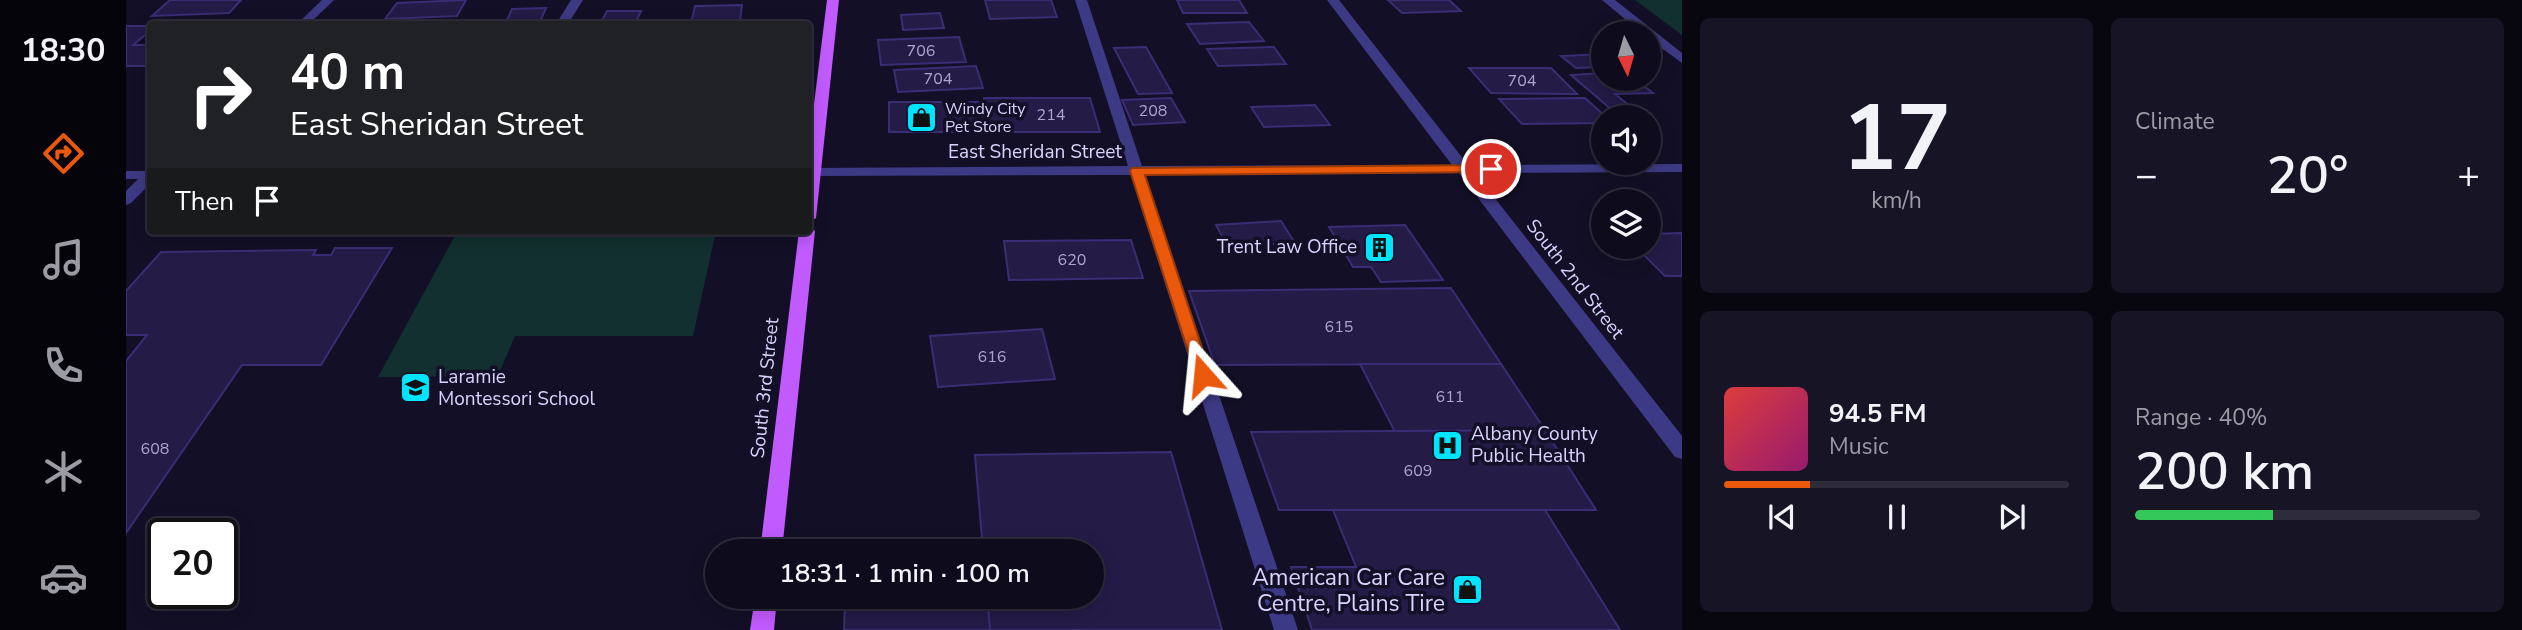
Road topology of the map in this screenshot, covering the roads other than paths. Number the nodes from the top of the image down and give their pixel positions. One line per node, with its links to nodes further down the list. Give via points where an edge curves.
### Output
1 (328, 0): 7 (street)
2 (577, 0): 8 (street)
3 (833, 0): 10 (main road)
4 (1081, 0): 13 (street)
5 (1333, 0): 12 (street, South 2nd Street)
6 (1608, 0): 9 (street)
7 (306, 21)
8 (564, 21)
9 (1682, 59)
10 (812, 164)
11 (1682, 168): 12 (street, East Sheridan Street)
12 (1464, 169): 13 (street, East Sheridan Street); 20 (street, South 2nd Street)
13 (1137, 171): 14 (street, East Sheridan Street); 24 (street)
14 (812, 172)
15 (126, 175): 16 (street)
16 (147, 176)
17 (147, 179): 18 (street)
18 (126, 200)
19 (807, 235): 21 (main road, South 3rd Street)
20 (1682, 451)
21 (772, 539)
22 (765, 609): 23 (main road)
23 (762, 630)
24 (1286, 630)

